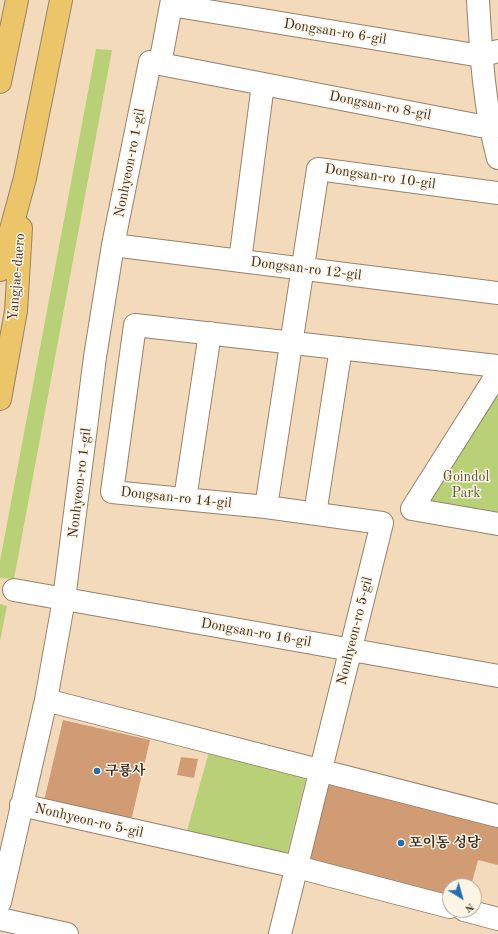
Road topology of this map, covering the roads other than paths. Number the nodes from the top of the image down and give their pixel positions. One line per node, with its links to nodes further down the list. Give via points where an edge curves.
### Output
1 (17, 0): 7 (main road)
2 (61, 0): 11 (main road, Yangjae-daero)
3 (478, 0): 5 (street)
4 (171, 3): 5 (street, Dongsan-ro 6-gil); 6 (street, Nonhyeon-ro 1-gil)
5 (489, 54): 9 (street)
6 (155, 63): 8 (street, Dongsan-ro 8-gil); 13 (street, Nonhyeon-ro 1-gil)
7 (0, 82)
8 (262, 84): 9 (street, Dongsan-ro 8-gil); 14 (street)
9 (495, 127): 10 (street)
10 (498, 158)
11 (25, 178): 16 (main road, Yangjae-daero); 23 (main road, Yangjae-daero, via 16,312)
12 (498, 193): 15 (street, Dongsan-ro 10-gil, via 318,168)
13 (113, 245): 14 (street, Dongsan-ro 12-gil); 31 (street, Nonhyeon-ro 1-gil, via 95,358)
14 (240, 261): 15 (street, Dongsan-ro 12-gil)
15 (302, 269): 17 (street, Dongsan-ro 12-gil); 19 (street, Dongsan-ro 10-gil)
16 (0, 270)
17 (498, 293)
18 (210, 333): 19 (street); 24 (street); 24 (street, Dongsan-ro 14-gil, via 135,325 112,492)
19 (291, 342): 20 (street); 25 (street, Dongsan-ro 10-gil)
20 (341, 348): 21 (street); 27 (street)
21 (498, 366)
22 (498, 373): 26 (street)
23 (0, 399)
24 (185, 499): 25 (street, Dongsan-ro 14-gil)
25 (266, 507): 27 (street, Dongsan-ro 14-gil)
26 (412, 509): 28 (street); 29 (street)
27 (315, 514): 28 (street, Dongsan-ro 14-gil)
28 (382, 523): 32 (street, Nonhyeon-ro 5-gil)
29 (498, 524)
30 (14, 590): 31 (street, Dongsan-ro 16-gil)
31 (64, 599): 32 (street, Dongsan-ro 16-gil); 34 (street, Nonhyeon-ro 1-gil)
32 (350, 650): 33 (street, Dongsan-ro 16-gil); 35 (street, Nonhyeon-ro 5-gil)
33 (498, 676)
34 (46, 700): 35 (street); 36 (street, Nonhyeon-ro 1-gil)
35 (321, 770): 37 (street); 38 (street, Nonhyeon-ro 5-gil)
36 (21, 806): 38 (street, Nonhyeon-ro 5-gil); 39 (street, Nonhyeon-ro 1-gil)
37 (498, 816)
38 (296, 867): 40 (street, Nonhyeon-ro 5-gil); 45 (street, Nonhyeon-ro 5-gil)
39 (0, 902)
40 (442, 904)
41 (482, 915): 43 (street)
42 (0, 919): 44 (street)
43 (498, 919)
44 (67, 934)
45 (280, 934)

